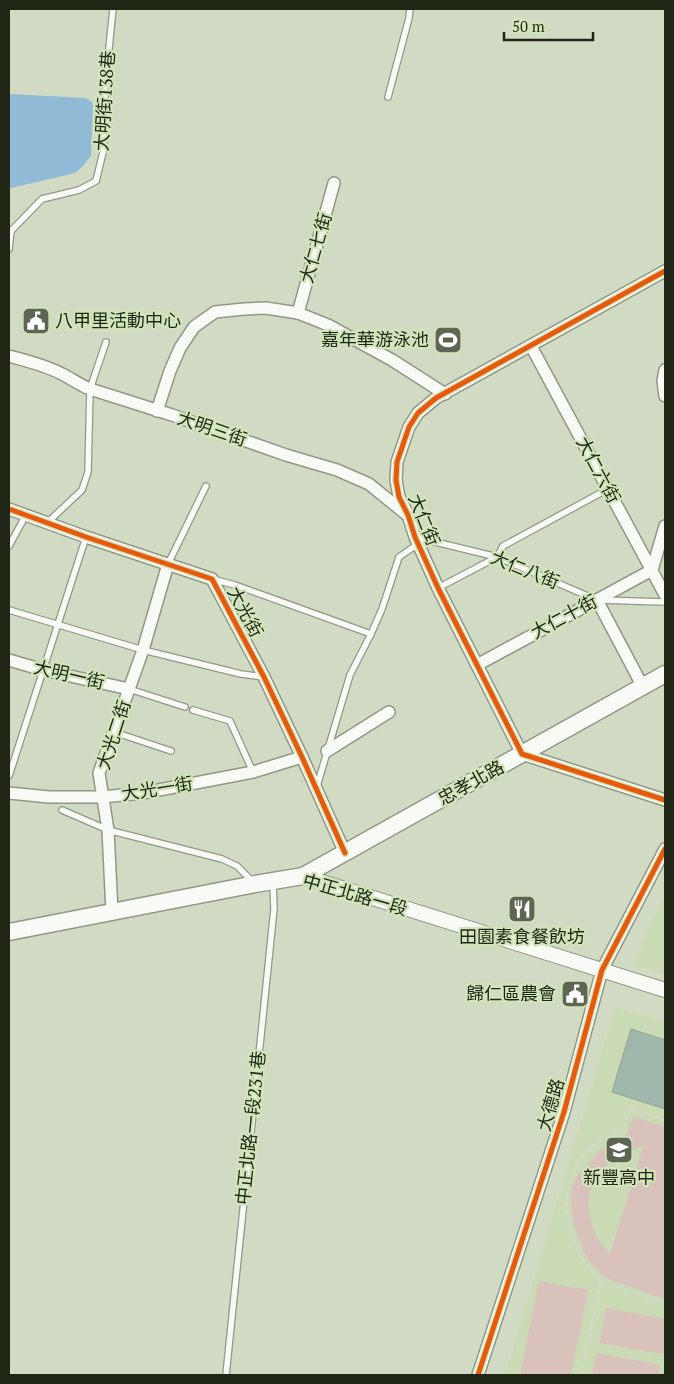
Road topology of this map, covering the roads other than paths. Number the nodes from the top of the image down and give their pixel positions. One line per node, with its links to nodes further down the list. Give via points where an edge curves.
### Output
1 (112, 9): 5 (lane, 大明街138巷, via 105,87 104,148 96,181 79,190 42,199)
2 (410, 9): 3 (lane)
3 (388, 97)
4 (334, 183): 8 (street, 大仁七街)
5 (10, 230): 6 (lane, 大明街138巷)
6 (9, 249)
7 (665, 272): 10 (street, 大仁街)
8 (298, 313): 14 (street, via 328,324); 16 (street, via 266,308 215,312 194,327 180,348)
9 (106, 342): 13 (lane)
10 (531, 346): 14 (street, 大仁街); 18 (street, 大仁六街)
11 (9, 356): 13 (street, 大明三街, via 38,364)
12 (665, 370): 15 (street)
13 (90, 389): 16 (street, 大明三街); 22 (lane, via 88,472 82,490)
14 (446, 394): 21 (street, 大仁街, via 418,413 401,448 396,480 399,497)
15 (665, 396)
16 (157, 411): 21 (street, 大明三街, via 337,470 369,484)
17 (206, 486): 28 (lane)
18 (608, 489): 27 (lane, via 503,546); 29 (street, 大仁六街)
19 (9, 508): 20 (street, 大光街)
20 (26, 515): 22 (street, 大光街); 26 (lane)
21 (408, 515): 25 (street, 大仁街)
22 (48, 522): 24 (street, 大光街)
23 (665, 526): 29 (street)
24 (86, 538): 28 (street, 大光街); 36 (lane)
25 (416, 540): 27 (lane, 大仁八街); 31 (street, 大仁街); 37 (lane, via 399,557)
26 (9, 546)
27 (497, 556): 31 (lane); 33 (lane, 大仁八街)
28 (168, 564): 30 (street, 大光街); 38 (street, 大光二街)
29 (652, 570): 32 (street, 大仁六街); 33 (street, 大仁十街)
30 (212, 579): 37 (lane); 43 (street, 大光街)
31 (438, 588): 40 (street, 大仁街)
32 (665, 595)
33 (597, 600): 34 (lane, 大仁八街); 40 (street, 大仁十街); 44 (street)
34 (665, 602)
35 (9, 610): 36 (lane)
36 (58, 625): 38 (lane); 41 (lane)
37 (371, 634): 51 (lane, via 350,675)
38 (143, 650): 43 (lane); 45 (street, 大光二街)
39 (9, 660): 41 (street, 大明一街)
40 (477, 664): 52 (street, 大仁街)
41 (43, 670): 45 (street, 大明一街); 55 (lane)
42 (665, 674): 44 (main road, 忠孝北路)
43 (264, 677): 53 (street, 大光街)
44 (643, 687): 52 (main road, 忠孝北路)
45 (129, 689): 46 (lane); 49 (street, 大光二街)
46 (185, 707)
47 (192, 710): 54 (lane, via 230,721)
48 (389, 712): 51 (street)
49 (114, 732): 50 (lane); 58 (street, 大光二街, via 99,773)
50 (171, 751)
51 (327, 751): 56 (lane)
52 (522, 754): 59 (street); 63 (main road, 忠孝北路)
53 (302, 757): 54 (street, 大光一街); 56 (street, 大光街)
54 (253, 772): 58 (street, 大光一街, via 143,793)
55 (9, 776)
56 (316, 788): 63 (street, 大光街)
57 (9, 793): 58 (street, 大光一街)
58 (102, 797): 61 (street, 大光二街)
59 (665, 800)
60 (62, 810): 61 (lane)
61 (108, 830): 66 (lane, via 222,859 237,866); 67 (street, 大光二街)
62 (665, 849): 69 (street, 大德路)
63 (345, 853): 64 (main road, 忠孝北路)
64 (303, 876): 65 (main road, 中正北路一段); 69 (street, 中正北路一段)
65 (272, 881): 66 (main road, 中正北路一段); 71 (lane, 中正北路一段231巷, via 274,909)
66 (255, 884): 67 (main road, 中正北路一段)
67 (112, 912): 68 (main road, 中正北路一段)
68 (9, 932)
69 (602, 970): 70 (street, 中正北路一段); 72 (street, 大德路, via 564,1112)
70 (665, 990)
71 (226, 1375)
72 (478, 1375)

